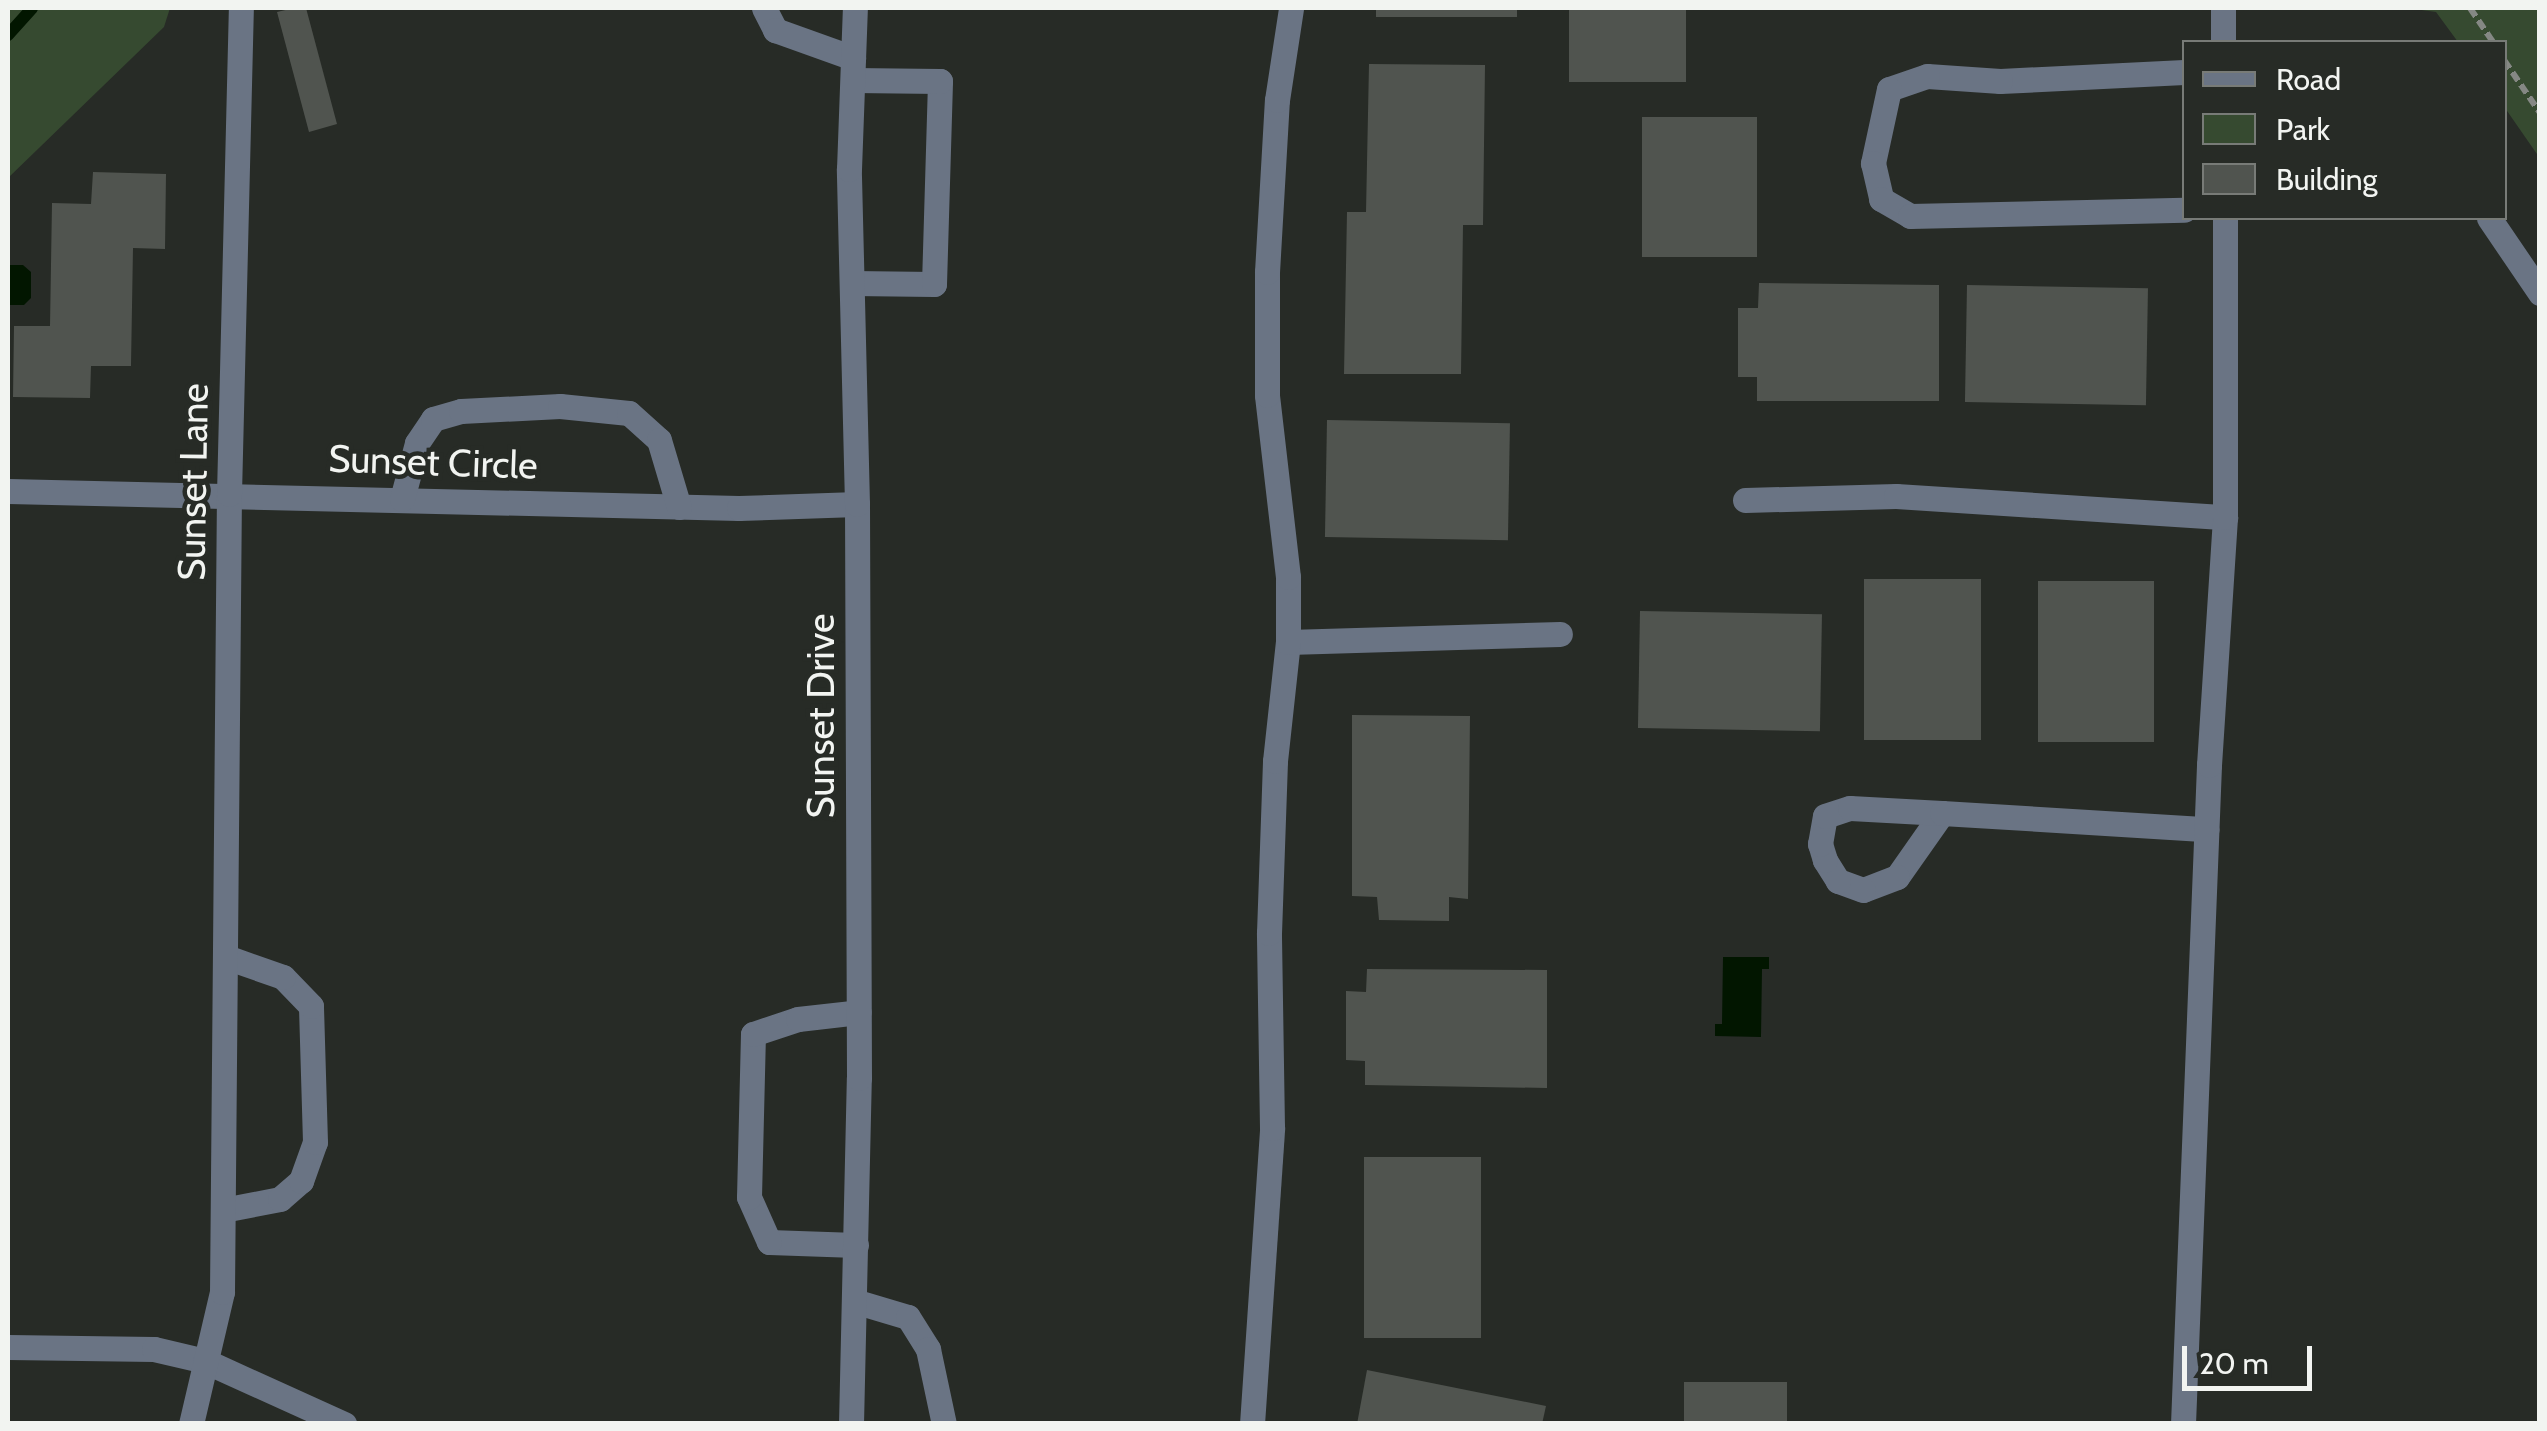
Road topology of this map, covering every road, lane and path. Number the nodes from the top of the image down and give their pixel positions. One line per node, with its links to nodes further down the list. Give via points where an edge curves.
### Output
1 (241, 8): 19 (street, Sunset Lane)
2 (764, 8): 10 (street, via 776,30)
3 (855, 8): 10 (street, Sunset Drive)
4 (1291, 8): 26 (street, via 1277,100 1267,272 1267,396 1288,577)
5 (2223, 8): 7 (street)
6 (2470, 8): 8 (path)
7 (2223, 40)
8 (2492, 40)
9 (2507, 64): 12 (path)
10 (853, 69): 16 (street, Sunset Drive); 16 (street, via 940,82 934,284)
11 (2182, 72): 13 (street, via 2000,81 1927,76 1890,89 1874,163 1882,199 1910,216)
12 (2540, 113)
13 (2182, 210)
14 (2225, 220): 24 (street)
15 (2490, 220): 17 (street)
16 (852, 283): 22 (street, Sunset Drive)
17 (2540, 293)
18 (8, 491): 19 (street, Sunset Circle)
19 (229, 494): 20 (street, Sunset Circle); 29 (street, Sunset Lane)
20 (402, 499): 23 (street, Sunset Circle); 23 (street, via 417,443 433,420 460,411 560,406 630,413 659,440)
21 (1744, 500): 24 (street, via 1896,496)
22 (857, 504): 23 (street, Sunset Circle); 30 (street, Sunset Drive)
23 (679, 507)
24 (2225, 517): 28 (street)
25 (1560, 634): 26 (street)
26 (1288, 642): 40 (street, via 1275,761 1272,1128)
27 (1942, 814): 27 (street, via 1850,808 1825,816 1825,860 1838,881 1862,890 1898,878); 28 (street)
28 (2207, 830): 41 (street)
29 (226, 958): 31 (street, Sunset Lane); 31 (street, via 282,977 311,1006 315,1142 301,1180 280,1200)
30 (859, 1012): 32 (street, Sunset Drive); 32 (street, via 798,1019 753,1034 748,1197 768,1242)
31 (223, 1210): 35 (street, Sunset Lane, via 222,1292)
32 (856, 1244): 33 (street, Sunset Drive)
33 (854, 1301): 38 (street, Sunset Drive); 39 (street, via 908,1317 928,1348)
34 (8, 1346): 35 (street, via 154,1348)
35 (205, 1361): 36 (street, Sunset Lane); 37 (street)
36 (191, 1424)
37 (344, 1424)
38 (851, 1424)
39 (944, 1424)
40 (1252, 1424)
41 (2183, 1424)

